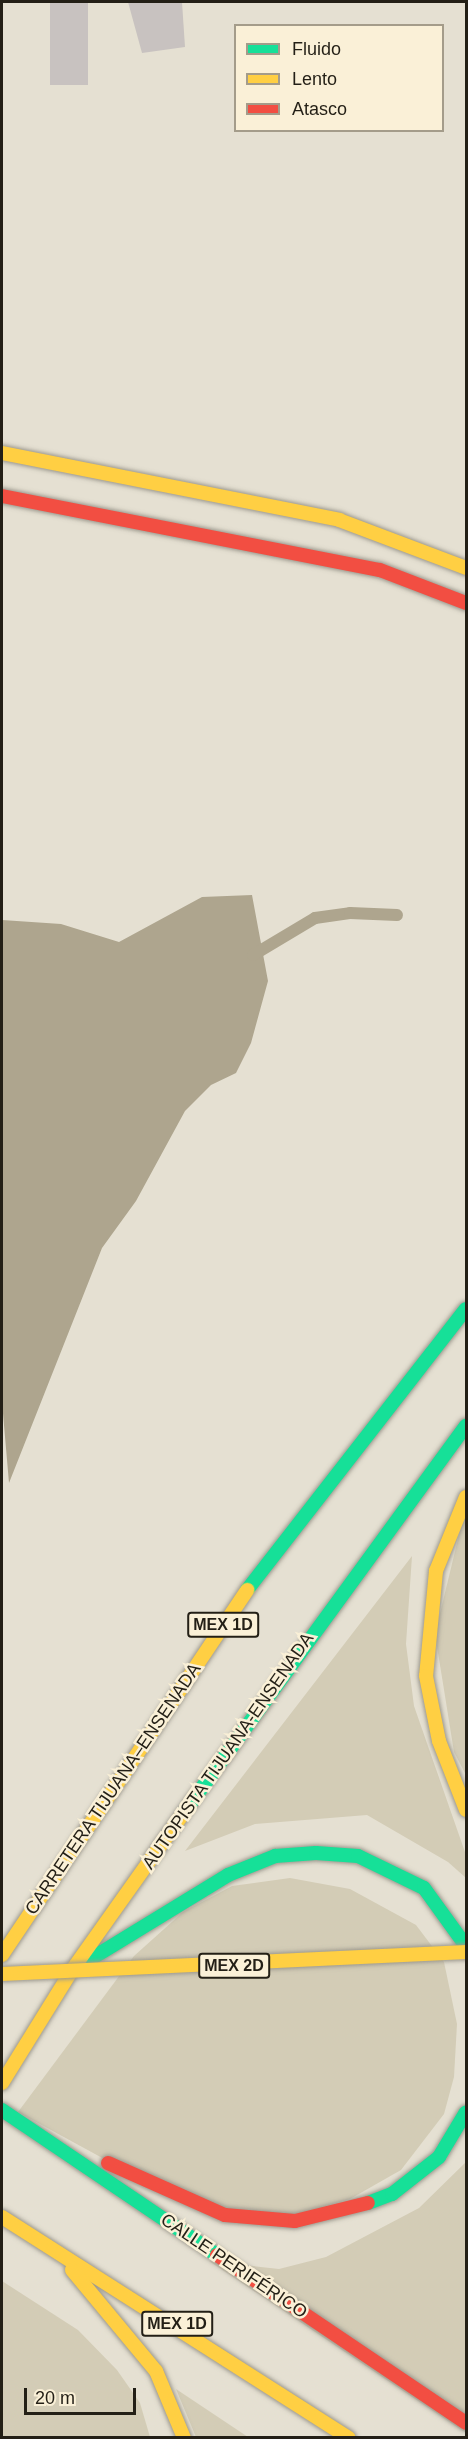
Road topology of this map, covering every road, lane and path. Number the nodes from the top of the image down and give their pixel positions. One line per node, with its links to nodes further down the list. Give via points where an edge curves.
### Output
1 (2, 453): 3 (highway, via 339,520)
2 (2, 496): 4 (highway, via 380,570)
3 (466, 568)
4 (466, 603)
5 (466, 1310): 11 (highway, CARRETERA TIJUANA–ENSENADA / MEX 1D, via 254,1580)
6 (466, 1426): 12 (highway, AUTOPISTA TIJUANA-ENSENADA, via 317,1625)
7 (466, 1497): 8 (highway, via 436,1571 426,1676 439,1741)
8 (466, 1810)
9 (466, 1946): 12 (highway, via 424,1888 358,1857 316,1852 276,1856 228,1875)
10 (466, 1952): 13 (highway, MEX 2D, bridge)
11 (2, 1955)
12 (72, 1971): 14 (highway, AUTOPISTA TIJUANA-ENSENADA)
13 (2, 1974)
14 (2, 2083)
15 (2, 2110): 17 (highway, CALLE PERIFÉRICO)
16 (466, 2112): 17 (highway, via 439,2157 392,2194 348,2211 295,2221 225,2215)
17 (30, 2128): 20 (highway, CALLE PERIFÉRICO)
18 (2, 2217): 19 (highway, MEX 1D)
19 (56, 2250): 21 (highway, via 156,2371); 22 (highway, MEX 1D)
20 (466, 2423)
21 (184, 2438)
22 (349, 2438)

